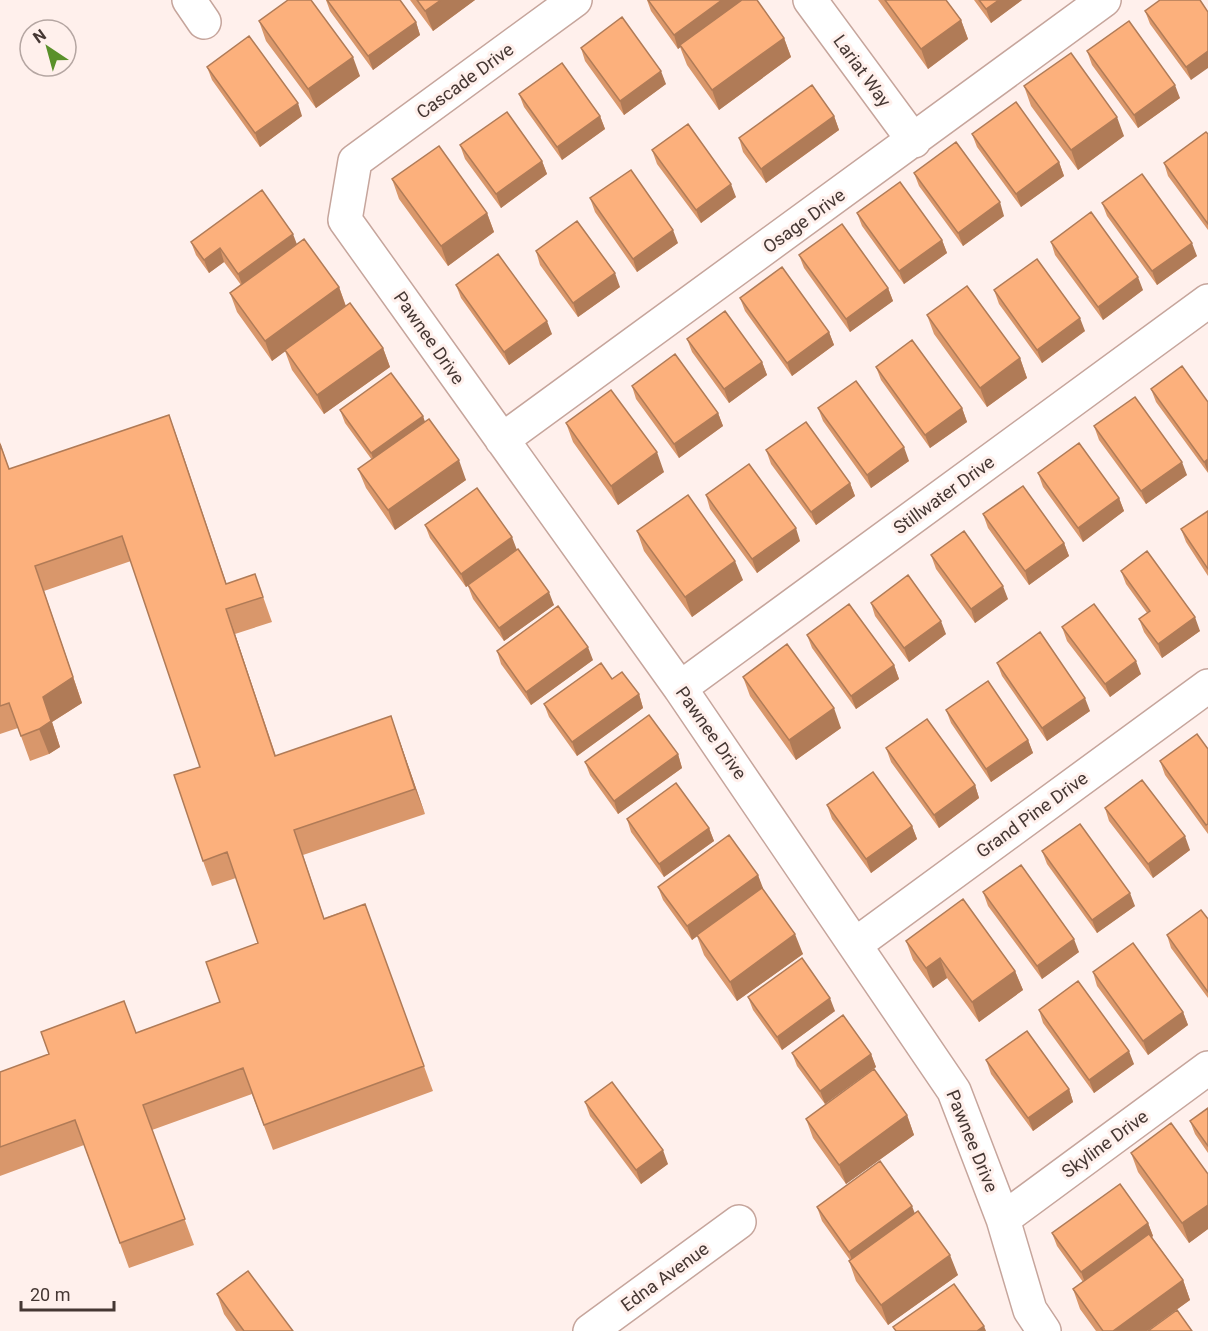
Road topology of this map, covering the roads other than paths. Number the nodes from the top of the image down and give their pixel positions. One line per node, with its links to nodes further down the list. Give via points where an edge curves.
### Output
1 (575, 0): 5 (street, Cascade Drive)
2 (810, 0): 4 (street, Lariat Way)
3 (1104, 0): 4 (street, Osage Drive)
4 (914, 141): 7 (street, Osage Drive)
5 (355, 161): 7 (street, Pawnee Drive, via 345,220)
6 (1208, 301): 9 (street, Stillwater Drive)
7 (502, 440): 9 (street, Pawnee Drive)
8 (1208, 686): 10 (street, Grand Pine Drive)
9 (680, 688): 10 (street, Pawnee Drive)
10 (855, 944): 12 (street, Pawnee Drive, via 954,1091)
11 (1208, 1068): 12 (street, Skyline Drive)
12 (1003, 1219): 15 (street, Pawnee Drive, via 1030,1310)
13 (739, 1222): 14 (street, Edna Avenue)
14 (590, 1331)
15 (1044, 1331)

